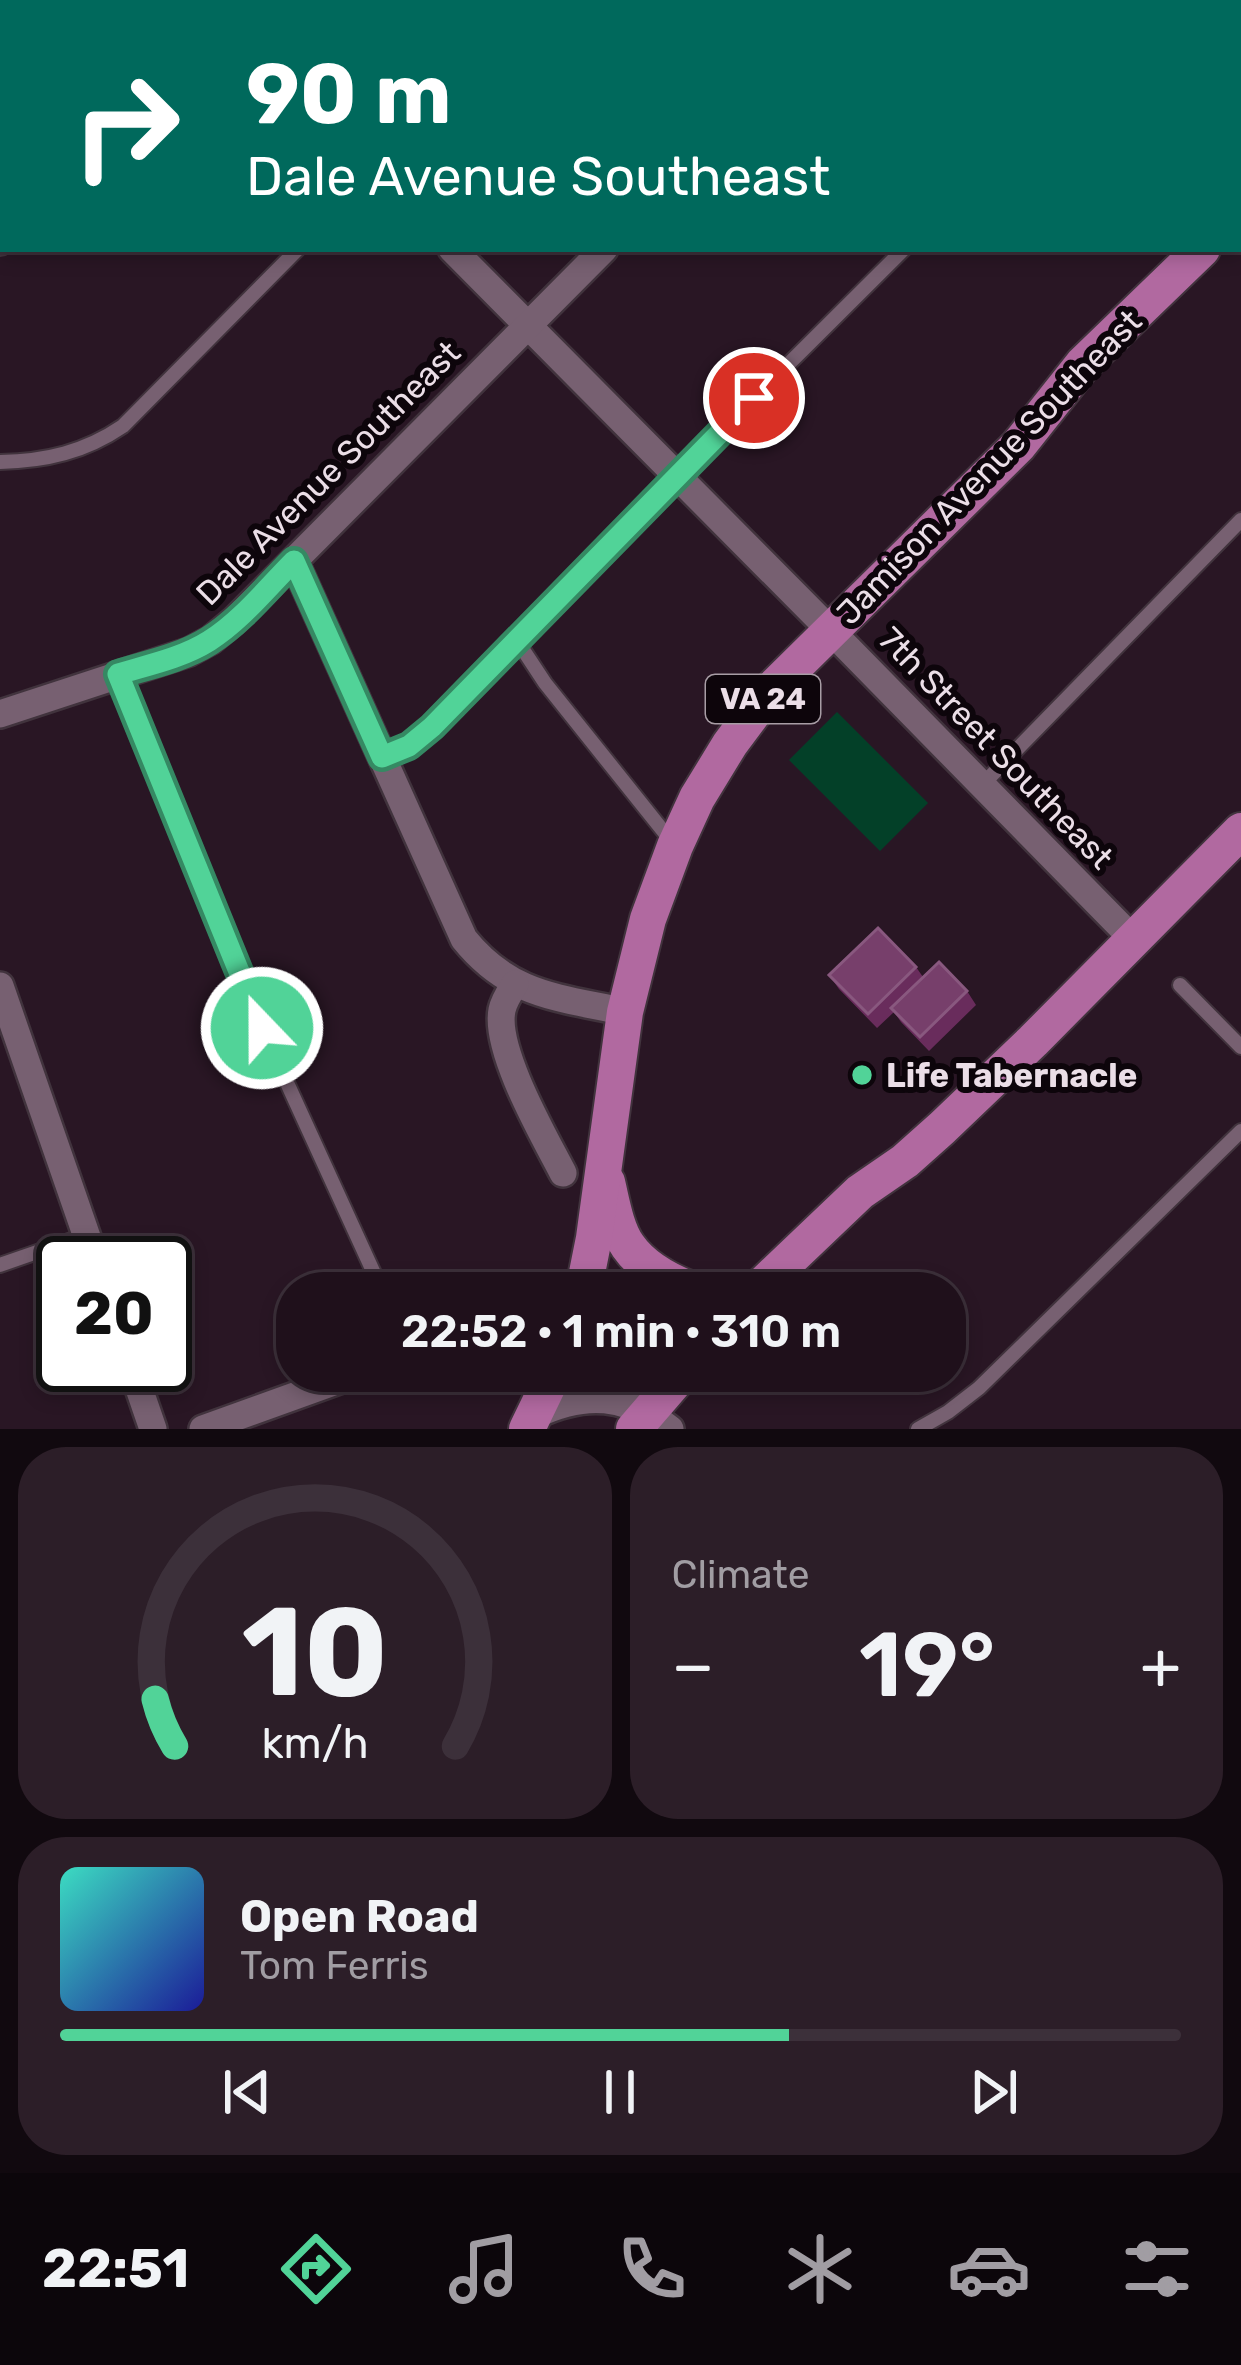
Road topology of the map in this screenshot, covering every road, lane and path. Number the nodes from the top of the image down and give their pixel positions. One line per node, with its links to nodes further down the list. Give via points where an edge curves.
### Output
1 (295, 252): 7 (lane, via 123,426 65,454)
2 (455, 252): 6 (street, 7th Street Southeast)
3 (601, 252): 6 (street, Dale Avenue Southeast)
4 (901, 252): 8 (lane)
5 (1199, 252): 11 (main road, Jamison Avenue Southeast / VA 24)
6 (526, 326): 8 (street, 7th Street Southeast); 10 (street, Dale Avenue Southeast)
7 (0, 463)
8 (677, 475): 11 (street, 7th Street Southeast); 12 (lane)
9 (1241, 520): 16 (lane)
10 (294, 561): 13 (street, Dale Avenue Southeast, via 211,640); 15 (street)
11 (832, 631): 16 (street, 7th Street Southeast); 18 (main road, Jamison Avenue Southeast / VA 24, via 730,743)
12 (518, 642): 15 (lane, via 432,727); 18 (lane)
13 (118, 674): 14 (street, Dale Avenue Southeast); 30 (lane, via 262,1028)
14 (0, 714)
15 (382, 757): 20 (street, via 464,940)
16 (982, 784): 19 (street, 7th Street Southeast)
17 (1241, 831): 19 (main road)
18 (675, 846): 23 (main road, Jamison Avenue Southeast / VA 24)
19 (1132, 939): 33 (main road, via 905,1161 863,1219)
20 (515, 984): 23 (street); 27 (street, via 502,1032)
21 (1180, 985): 24 (lane)
22 (0, 986): 28 (street)
23 (625, 1012): 26 (main road, Jamison Avenue Southeast / VA 24)
24 (1241, 1047)
25 (1241, 1131): 43 (lane, via 979,1388)
26 (603, 1167): 31 (main road, Jamison Avenue Southeast / VA 24); 32 (main road, via 628,1246)
27 (563, 1173)
28 (86, 1235): 29 (lane)
29 (0, 1265)
30 (373, 1272)
31 (587, 1272)
32 (660, 1272)
33 (788, 1272)
34 (140, 1392): 41 (street)
35 (305, 1392): 42 (street)
36 (545, 1392): 39 (main road)
37 (671, 1392): 40 (main road)
38 (685, 1392): 40 (main road)
39 (531, 1422): 40 (street, via 583,1399 638,1407)
40 (651, 1424)
41 (153, 1429)
42 (202, 1429)
43 (918, 1429)

